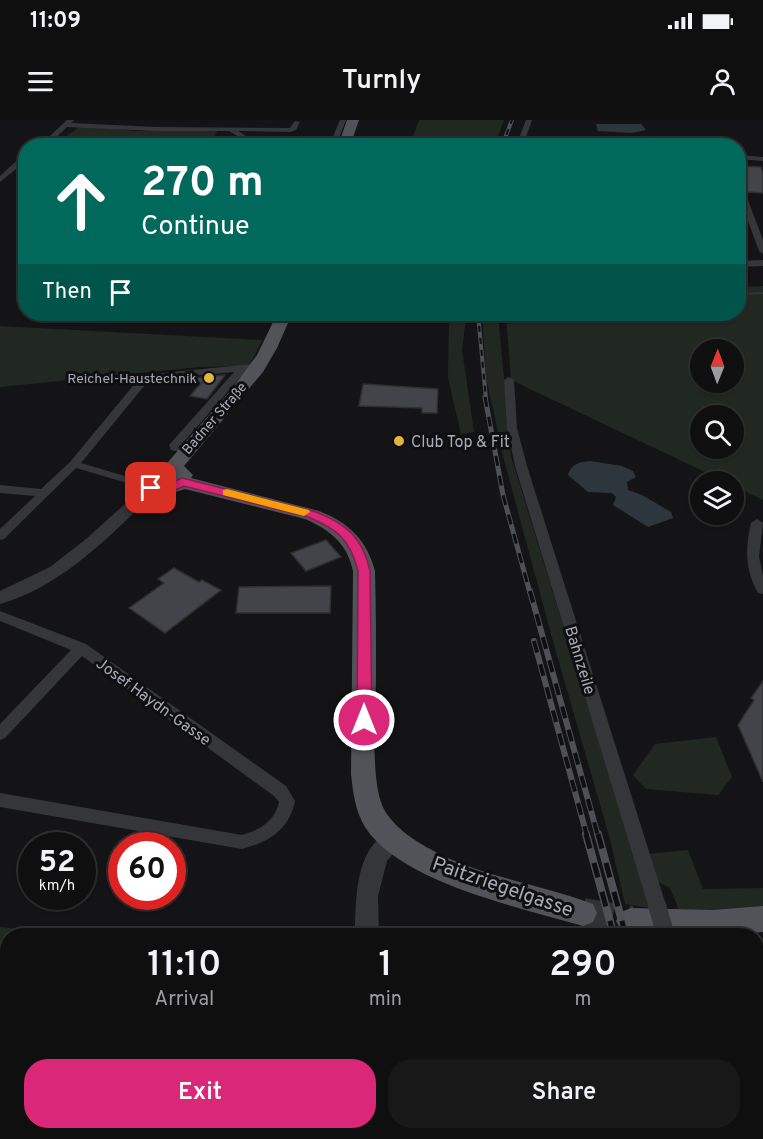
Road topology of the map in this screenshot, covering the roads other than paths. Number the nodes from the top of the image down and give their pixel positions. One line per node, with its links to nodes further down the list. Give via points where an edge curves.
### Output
1 (80, 120): 5 (street)
2 (343, 120): 10 (street)
3 (353, 120): 11 (main road)
4 (529, 120): 12 (street)
5 (69, 122): 7 (street, via 137,129); 8 (street)
6 (297, 122): 7 (street, via 290,130)
7 (230, 129): 9 (street)
8 (51, 138)
9 (246, 138)
10 (335, 138)
11 (347, 138)
12 (524, 138)
13 (746, 158): 14 (street)
14 (763, 159)
15 (18, 163): 16 (street)
16 (9, 170): 17 (street); 18 (street)
17 (18, 170)
18 (0, 180)
19 (746, 205): 20 (street)
20 (763, 251)
21 (763, 263): 22 (street)
22 (746, 264)
23 (280, 321): 24 (main road, Badner Straße)
24 (250, 368): 26 (street, via 146,377); 27 (main road, Badner Straße, via 185,450)
25 (509, 380): 44 (street, Bahnzeile, bridge, via 512,428 521,466)
26 (74, 464): 28 (street); 30 (street)
27 (177, 475): 28 (main road, via 167,490); 39 (main road, via 312,514 344,532 359,551 364,581 364,782 375,818)
28 (148, 484): 34 (street, via 92,543 56,571)
29 (0, 489): 30 (street)
30 (45, 493): 32 (street)
31 (757, 523): 33 (street, via 751,553)
32 (0, 536)
33 (763, 590)
34 (0, 598)
35 (0, 616): 36 (street, Josef Haydn-Gasse)
36 (81, 648): 37 (street); 38 (street, Josef Haydn-Gasse, via 280,792 287,801 286,812 276,827 257,839 242,842)
37 (0, 734)
38 (0, 800)
39 (393, 840): 40 (main road, Paitzriegelgasse, via 434,865 464,877); 43 (street, via 377,857 367,896)
40 (583, 913)
41 (763, 919): 42 (main road, via 712,923)
42 (631, 921)
43 (367, 928)
44 (664, 928)

